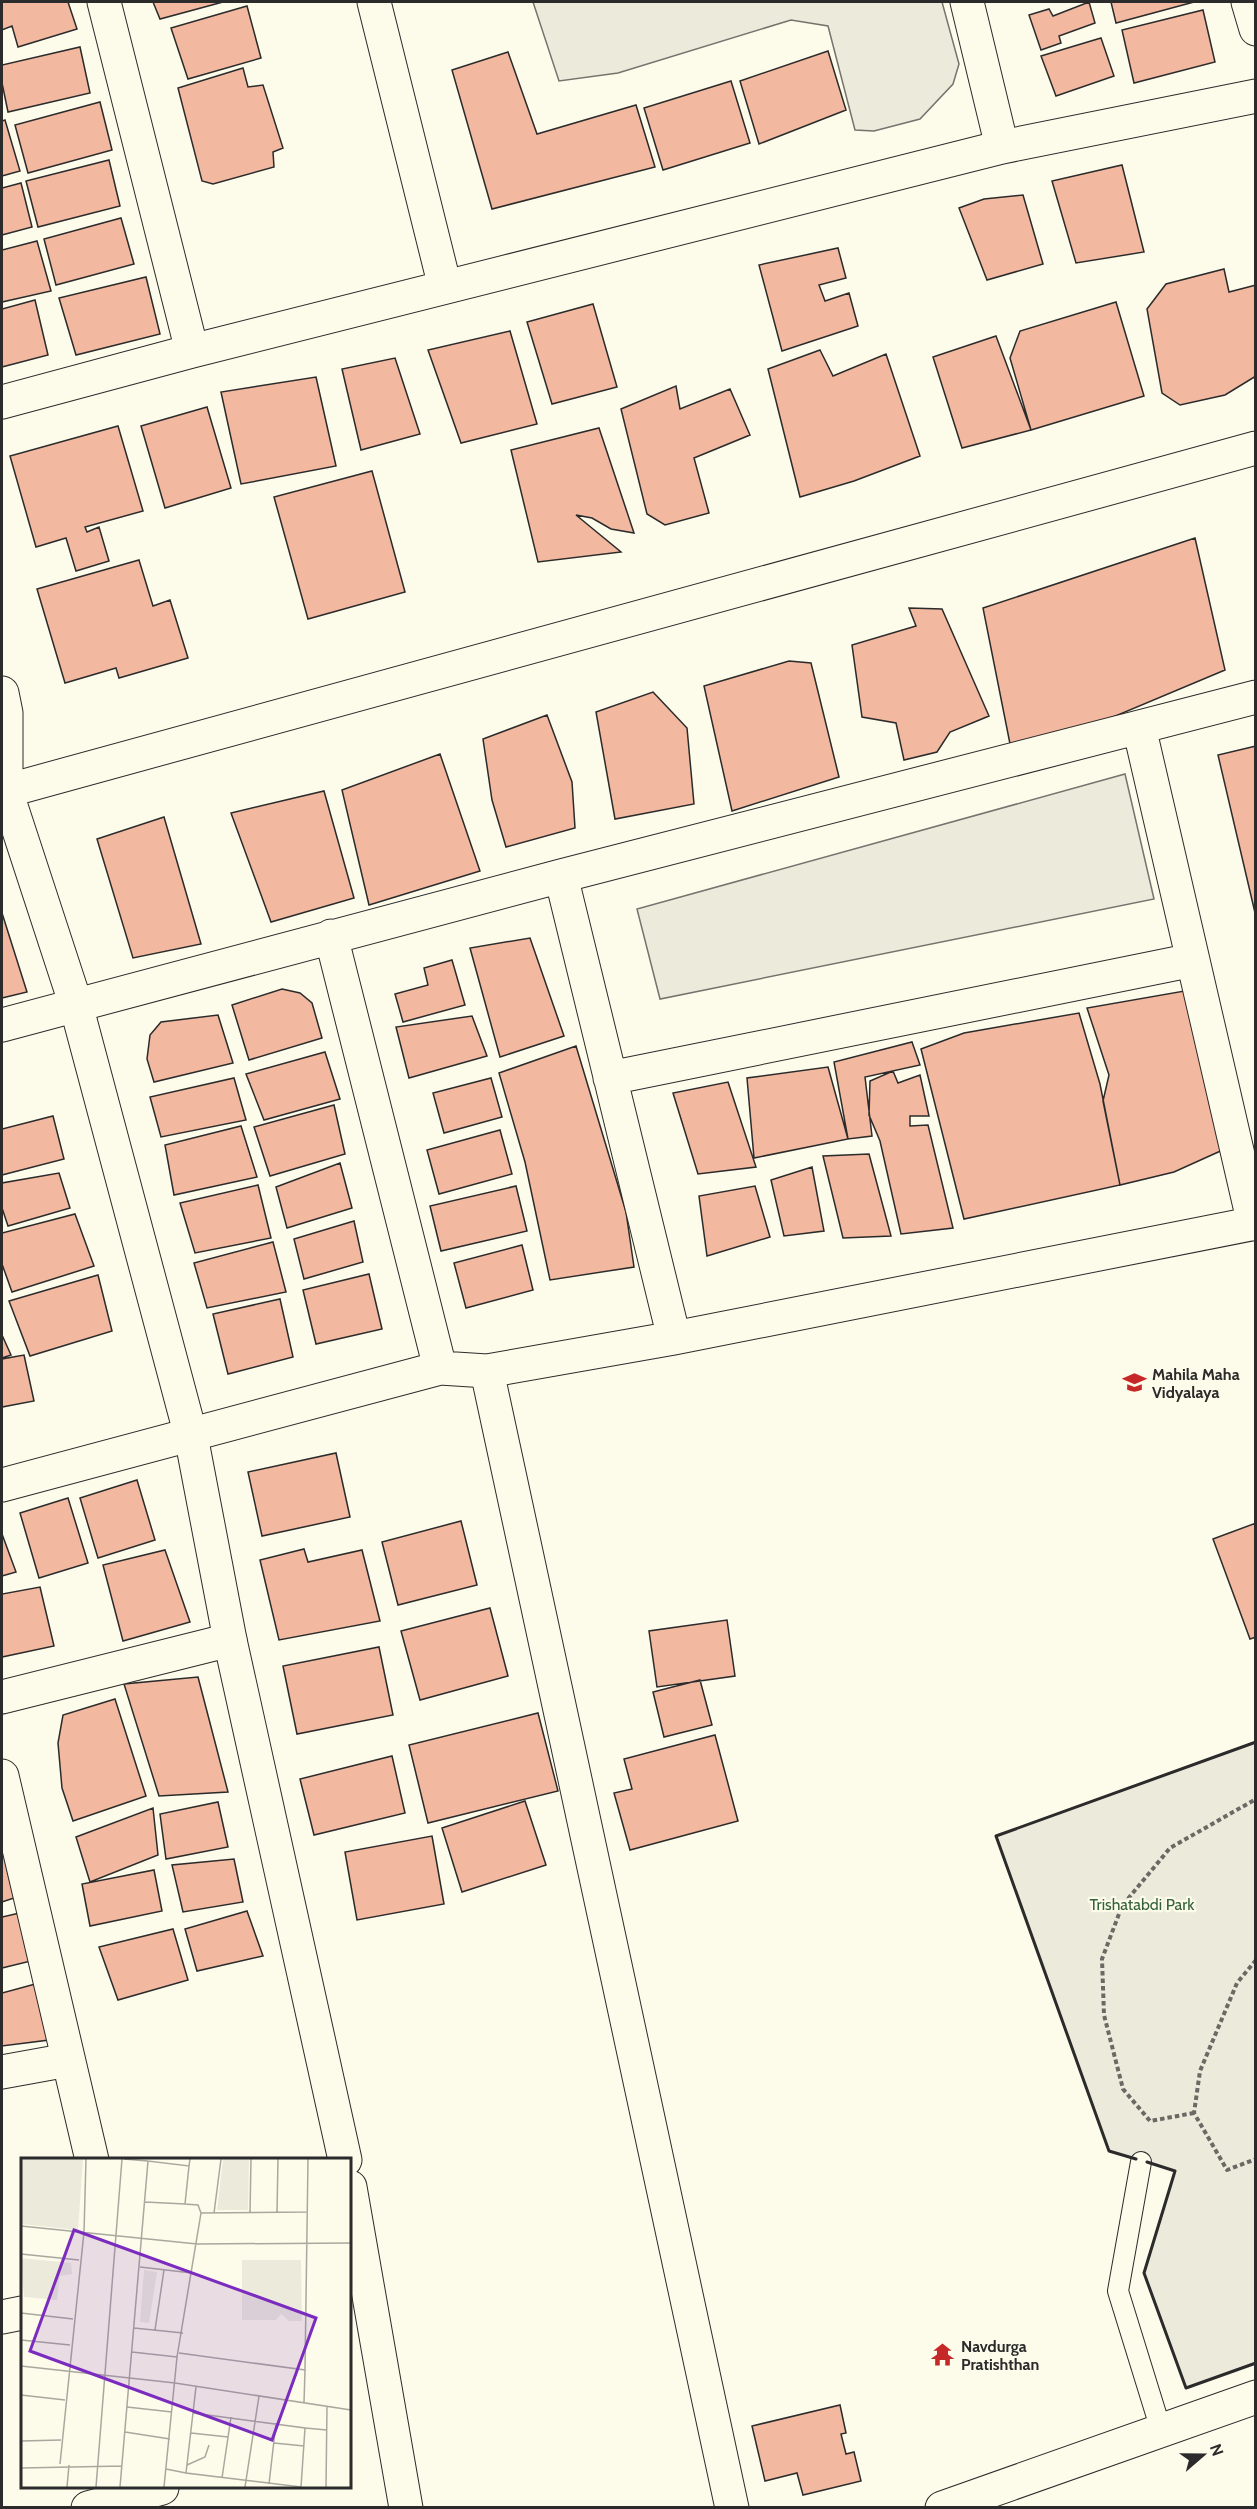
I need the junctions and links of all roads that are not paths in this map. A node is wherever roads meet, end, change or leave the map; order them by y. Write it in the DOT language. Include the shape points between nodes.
graph roads {
  1 [pos="104,2"];
  2 [pos="374,2"];
  3 [pos="967,2"];
  4 [pos="1248,2"];
  5 [pos="1256,29"];
  6 [pos="1256,96"];
  7 [pos="1002,147"];
  8 [pos="445,287"];
  9 [pos="192,351"];
  10 [pos="2,402"];
  11 [pos="1256,448"];
  12 [pos="2,693"];
  13 [pos="1256,697"];
  14 [pos="1139,727"];
  15 [pos="4,791"];
  16 [pos="561,876"];
  17 [pos="331,936"];
  18 [pos="1193,960"];
  19 [pos="76,1005"];
  20 [pos="2,1025"];
  21 [pos="610,1078"];
  22 [pos="1255,1223"];
  23 [pos="674,1338"];
  24 [pos="440,1368"];
  25 [pos="487,1371"];
  26 [pos="191,1436"];
  27 [pos="2,1485"];
  28 [pos="230,1640"];
  29 [pos="2,1697"];
  30 [pos="2,1776"];
  31 [pos="68,2060"];
  32 [pos="2,2072"];
  33 [pos="92,2158"];
  34 [pos="345,2158"];
  35 [pos="1141,2162"];
  36 [pos="351,2201"];
  37 [pos="354,2242"];
  38 [pos="21,2313"];
  39 [pos="2,2317"];
  40 [pos="1256,2397"];
  41 [pos="1161,2430"];
  42 [pos="163,2494"];
  43 [pos="88,2508"];
  44 [pos="406,2508"];
  45 [pos="732,2508"];
  46 [pos="942,2508"];
  1 -- 9 [label="street"];
  2 -- 8 [label="street"];
  3 -- 7 [label="street"];
  4 -- 5 [label="street"];
  6 -- 7 [label="street"];
  7 -- 8 [label="street"];
  8 -- 9 [label="street"];
  9 -- 10 [label="street"];
  11 -- 15 [label="street"];
  12 -- 15 [label="street" via="6,712"];
  13 -- 14 [label="street"];
  14 -- 16 [label="street"];
  14 -- 18 [label="street"];
  15 -- 19 [label="street"];
  16 -- 17 [label="street"];
  16 -- 21 [label="street"];
  17 -- 19 [label="street"];
  17 -- 24 [label="street"];
  18 -- 21 [label="street"];
  18 -- 22 [label="street"];
  19 -- 20 [label="street"];
  19 -- 26 [label="street"];
  21 -- 23 [label="street"];
  22 -- 23 [label="street"];
  23 -- 25 [label="street"];
  24 -- 25 [label="street"];
  24 -- 26 [label="street"];
  25 -- 45 [label="street"];
  26 -- 27 [label="street"];
  26 -- 28 [label="street"];
  28 -- 29 [label="street"];
  28 -- 34 [label="street"];
  30 -- 31 [label="street"];
  31 -- 32 [label="street"];
  31 -- 33 [label="street"];
  35 -- 41 [label="lane" via="1118,2291"];
  36 -- 37 [label="street"];
  37 -- 44 [label="street"];
  38 -- 39 [label="street"];
  40 -- 41 [label="street"];
  41 -- 46 [label="street"];
  42 -- 43 [label="street"];
}
